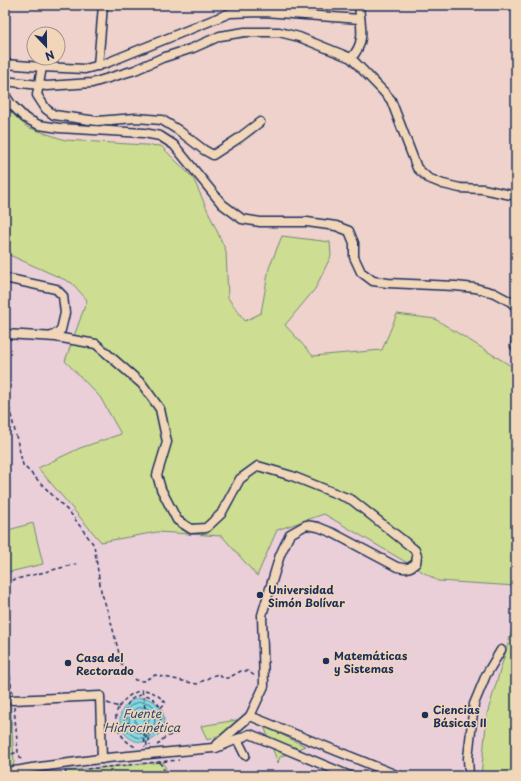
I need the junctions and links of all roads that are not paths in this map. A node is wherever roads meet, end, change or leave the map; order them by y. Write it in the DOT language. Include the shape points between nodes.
graph roads {
  1 [pos="103,5"];
  2 [pos="359,5"];
  3 [pos="360,19"];
  4 [pos="351,58"];
  5 [pos="5,64"];
  6 [pos="98,66"];
  7 [pos="42,67"];
  8 [pos="5,81"];
  9 [pos="38,85"];
  10 [pos="5,95"];
  11 [pos="260,122"];
  12 [pos="516,196"];
  13 [pos="5,278"];
  14 [pos="516,307"];
  15 [pos="5,334"];
  16 [pos="52,336"];
  17 [pos="501,650"];
  18 [pos="13,700"];
  19 [pos="250,716"];
  20 [pos="237,739"];
  21 [pos="213,748"];
  22 [pos="244,755"];
  23 [pos="102,758"];
  24 [pos="5,772"];
  25 [pos="21,773"];
  26 [pos="350,776"];
  27 [pos="399,776"];
  28 [pos="469,776"];
  1 -- 6 [label="lane"];
  2 -- 3 [label="lane"];
  3 -- 4 [label="lane" via="362,32 359,48"];
  3 -- 6 [label="lane" via="264,12 230,13"];
  4 -- 9 [label="lane" via="299,37 279,32 245,32 220,36 135,70 92,83"];
  4 -- 12 [label="lane" via="391,100 417,168 428,178 460,188 483,189"];
  5 -- 7 [label="lane"];
  6 -- 7 [label="lane" via="85,69"];
  7 -- 9 [label="lane"];
  8 -- 9 [label="lane"];
  9 -- 11 [label="lane" via="37,95 46,109 54,115 97,121 136,118 162,120 213,155"];
  10 -- 14 [label="lane" via="25,118 39,125 160,136 174,145 222,204 242,219 260,222 307,222 336,226 349,231 354,243 354,257 361,272 373,281 475,288 494,293"];
  13 -- 16 [label="lane" via="56,289 64,296 65,313 61,330"];
  15 -- 16 [label="lane"];
  16 -- 19 [label="lane" via="96,344 142,384 160,409 167,442 157,475 161,489 177,520 191,529 206,528 221,514 240,479 258,466 292,476 352,500 415,550 416,563 404,569 318,527 306,525 290,534 280,555 262,615 264,686"];
  17 -- 28 [label="lane" via="474,704 468,758"];
  18 -- 23 [label="lane" via="100,696"];
  19 -- 21 [label="lane"];
  19 -- 27 [label="lane"];
  20 -- 21 [label="lane"];
  20 -- 22 [label="lane"];
  20 -- 26 [label="lane" via="250,734"];
  21 -- 23 [label="lane"];
  23 -- 25 [label="lane" via="32,768"];
  24 -- 25 [label="lane"];
}
